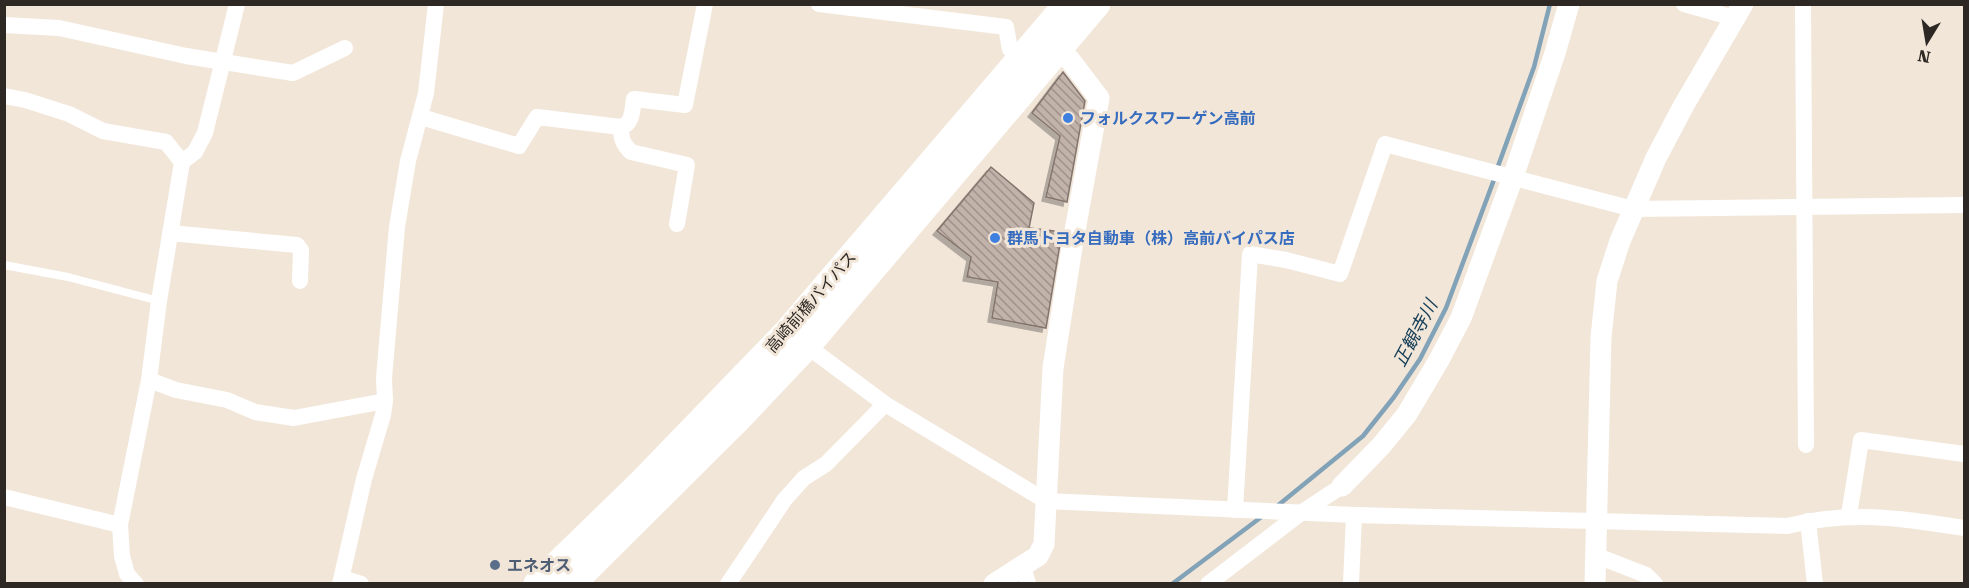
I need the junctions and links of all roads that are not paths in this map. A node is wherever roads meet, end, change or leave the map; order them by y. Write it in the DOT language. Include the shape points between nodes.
graph roads {
  1 [pos="237,4"];
  2 [pos="436,4"];
  3 [pos="705,4"];
  4 [pos="819,4"];
  5 [pos="1067,4"];
  6 [pos="1097,4"];
  7 [pos="1569,4"];
  8 [pos="1684,4"];
  9 [pos="1803,4"];
  10 [pos="1739,11"];
  11 [pos="4,25"];
  12 [pos="345,48"];
  13 [pos="1060,51"];
  14 [pos="1021,59"];
  15 [pos="222,62"];
  16 [pos="4,96"];
  17 [pos="421,117"];
  18 [pos="621,127"];
  19 [pos="182,162"];
  20 [pos="1513,177"];
  21 [pos="1965,205"];
  22 [pos="1805,207"];
  23 [pos="1633,209"];
  24 [pos="677,224"];
  25 [pos="170,233"];
  26 [pos="4,265"];
  27 [pos="300,281"];
  28 [pos="159,302"];
  29 [pos="807,346"];
  30 [pos="149,380"];
  31 [pos="385,401"];
  32 [pos="885,404"];
  33 [pos="1806,445"];
  34 [pos="1965,454"];
  35 [pos="1342,486"];
  36 [pos="4,497"];
  37 [pos="1046,501"];
  38 [pos="1235,510"];
  39 [pos="1301,513"];
  40 [pos="1333,514"];
  41 [pos="1354,515"];
  42 [pos="1849,515"];
  43 [pos="1808,520"];
  44 [pos="1596,522"];
  45 [pos="120,525"];
  46 [pos="1965,528"];
  47 [pos="1595,555"];
  48 [pos="1026,575"];
  49 [pos="341,581"];
  50 [pos="136,584"];
  51 [pos="362,584"];
  52 [pos="537,584"];
  53 [pos="572,584"];
  54 [pos="728,584"];
  55 [pos="994,584"];
  56 [pos="1208,584"];
  57 [pos="1351,584"];
  58 [pos="1594,584"];
  59 [pos="1655,584"];
  60 [pos="1815,584"];
  1 -- 15 [label="street"];
  2 -- 17 [label="street"];
  3 -- 18 [label="street" via="685,105 634,99 630,121"];
  4 -- 14 [label="street" via="1006,27 1010,49"];
  5 -- 14 [label="highway, 高崎前橋バイパス"];
  6 -- 13 [label="highway, 高崎前橋バイパス"];
  7 -- 20 [label="street"];
  8 -- 10 [label="street"];
  9 -- 22 [label="street"];
  10 -- 23 [label="street" via="1684,105"];
  11 -- 15 [label="street" via="59,28"];
  12 -- 15 [label="street" via="293,73"];
  13 -- 29 [label="highway, 高崎前橋バイパス"];
  13 -- 37 [label="street" via="1099,98 1053,368"];
  14 -- 52 [label="highway, 高崎前橋バイパス" via="786,333 643,482"];
  15 -- 19 [label="street" via="205,133 195,152"];
  16 -- 19 [label="street" via="69,114 103,131 166,142"];
  17 -- 18 [label="street" via="519,146 537,117"];
  17 -- 31 [label="street" via="408,161 397,227"];
  18 -- 24 [label="street" via="621,137 631,152 687,165"];
  19 -- 25 [label="street"];
  20 -- 23 [label="street"];
  20 -- 35 [label="street" via="1461,318 1439,360 1407,414"];
  20 -- 38 [label="street" via="1385,144 1340,274 1250,254"];
  21 -- 22 [label="street"];
  22 -- 23 [label="street"];
  22 -- 33 [label="street"];
  23 -- 44 [label="street" via="1613,262 1603,309"];
  25 -- 27 [label="street" via="297,245 301,250"];
  25 -- 28 [label="street"];
  26 -- 28 [label="lane" via="68,277"];
  28 -- 30 [label="street"];
  29 -- 32 [label="street"];
  29 -- 53 [label="highway, 高崎前橋バイパス"];
  30 -- 31 [label="street" via="227,400 255,412 294,418"];
  30 -- 45 [label="street"];
  31 -- 49 [label="street"];
  32 -- 37 [label="street"];
  32 -- 54 [label="street" via="826,464 791,492"];
  34 -- 42 [label="street" via="1861,440"];
  35 -- 39 [label="street"];
  35 -- 40 [label="street" via="1334,501"];
  36 -- 45 [label="street"];
  37 -- 38 [label="street"];
  37 -- 48 [label="street" via="1044,544"];
  38 -- 39 [label="street"];
  39 -- 40 [label="street"];
  39 -- 56 [label="street"];
  40 -- 41 [label="street"];
  41 -- 44 [label="street"];
  41 -- 57 [label="street"];
  42 -- 43 [label="street"];
  42 -- 46 [label="street"];
  43 -- 44 [label="street" via="1787,526"];
  43 -- 60 [label="street"];
  44 -- 47 [label="street"];
  45 -- 50 [label="street" via="122,556 127,574"];
  47 -- 58 [label="street"];
  47 -- 59 [label="street" via="1647,575"];
  48 -- 55 [label="street"];
  49 -- 51 [label="street"];
}
